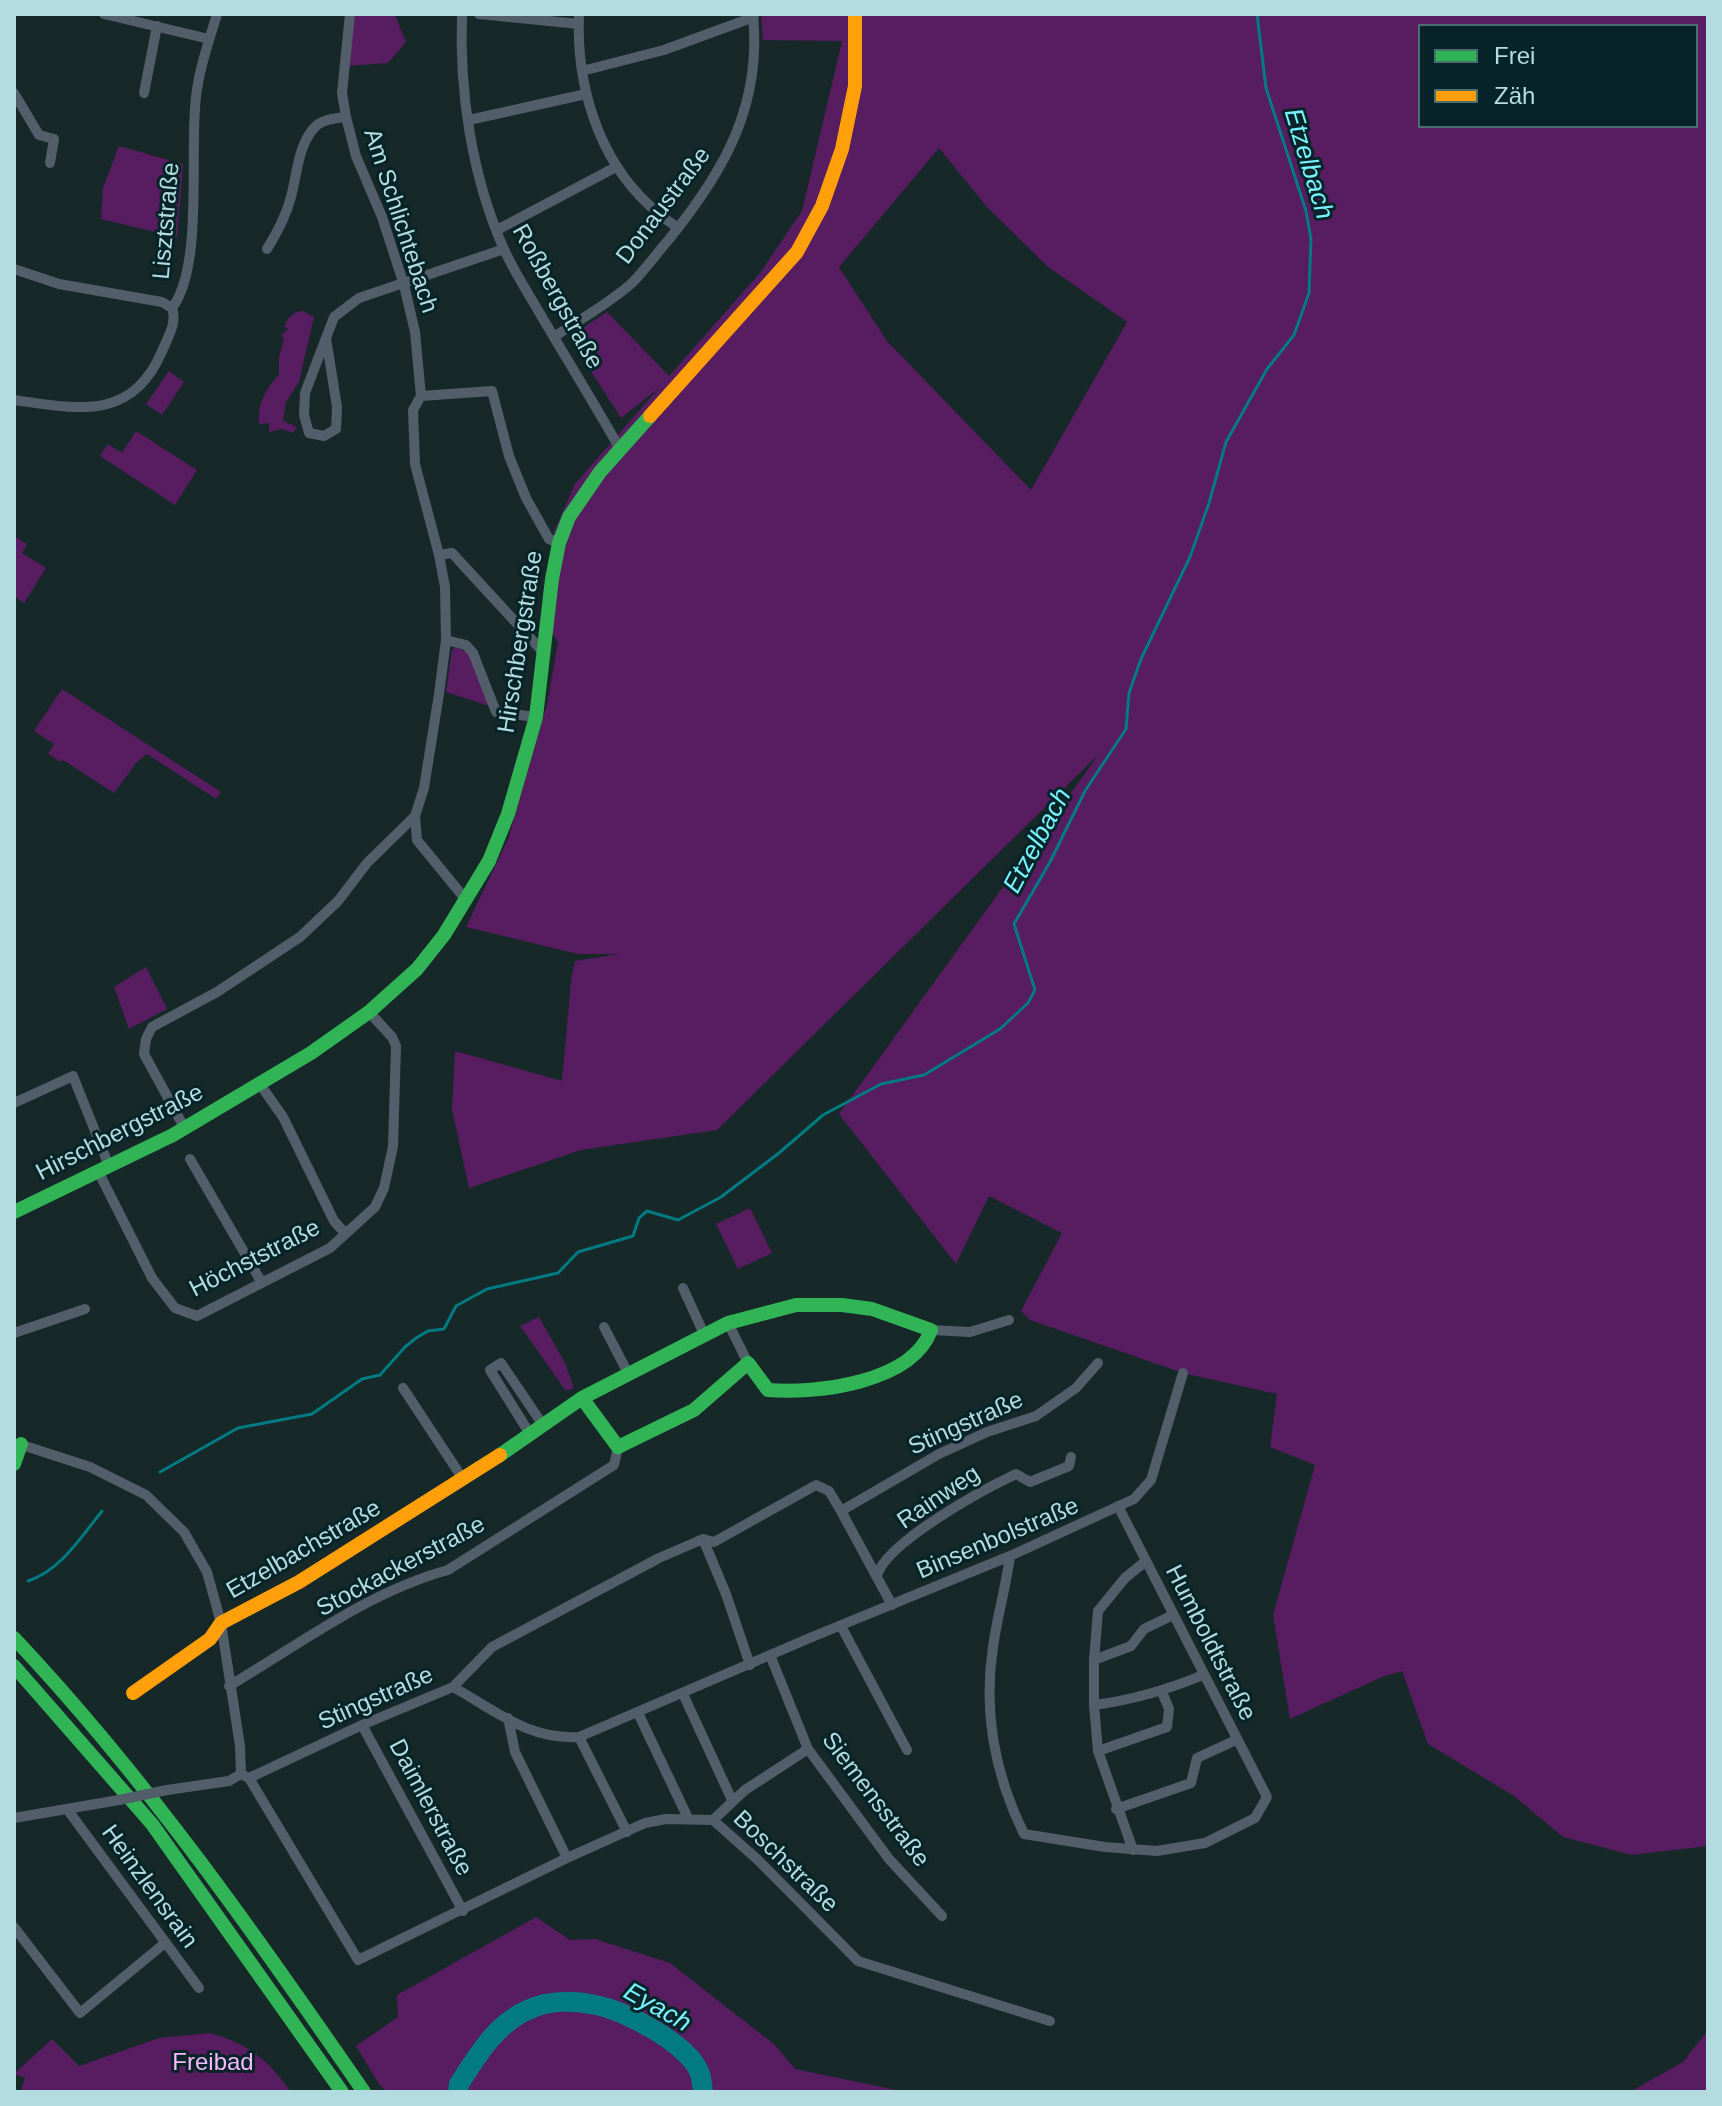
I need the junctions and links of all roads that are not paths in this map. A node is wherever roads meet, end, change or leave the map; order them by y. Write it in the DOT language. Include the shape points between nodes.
graph roads {
  1 [pos="104,14"];
  2 [pos="217,14"];
  3 [pos="350,14"];
  4 [pos="462,14"];
  5 [pos="479,14"];
  6 [pos="855,14"];
  7 [pos="754,16"];
  8 [pos="579,19"];
  9 [pos="157,26"];
  10 [pos="209,39"];
  11 [pos="582,71"];
  12 [pos="14,93"];
  13 [pos="144,93"];
  14 [pos="586,94"];
  15 [pos="346,117"];
  16 [pos="469,120"];
  17 [pos="50,163"];
  18 [pos="616,167"];
  19 [pos="678,227"];
  20 [pos="497,230"];
  21 [pos="267,249"];
  22 [pos="504,249"];
  23 [pos="14,269"];
  24 [pos="404,285"];
  25 [pos="172,308"];
  26 [pos="554,337"];
  27 [pos="326,338"];
  28 [pos="421,396"];
  29 [pos="14,400"];
  30 [pos="620,449"];
  31 [pos="559,543"];
  32 [pos="439,555"];
  33 [pos="446,640"];
  34 [pos="545,654"];
  35 [pos="536,717"];
  36 [pos="415,816"];
  37 [pos="466,900"];
  38 [pos="369,1012"];
  39 [pos="259,1083"];
  40 [pos="14,1103"];
  41 [pos="184,1127"];
  42 [pos="190,1159"];
  43 [pos="103,1169"];
  44 [pos="14,1212"];
  45 [pos="345,1233"];
  46 [pos="262,1283"];
  47 [pos="683,1288"];
  48 [pos="85,1309"];
  49 [pos="1009,1320"];
  50 [pos="728,1323"];
  51 [pos="604,1327"];
  52 [pos="931,1330"];
  53 [pos="14,1333"];
  54 [pos="704,1334"];
  55 [pos="748,1363"];
  56 [pos="1098,1363"];
  57 [pos="1183,1373"];
  58 [pos="629,1375"];
  59 [pos="403,1388"];
  60 [pos="582,1398"];
  61 [pos="536,1429"];
  62 [pos="17,1443"];
  63 [pos="618,1447"];
  64 [pos="1071,1457"];
  65 [pos="14,1464"];
  66 [pos="463,1479"];
  67 [pos="1118,1506"];
  68 [pos="841,1511"];
  69 [pos="703,1539"];
  70 [pos="1010,1556"];
  71 [pos="1146,1561"];
  72 [pos="877,1576"];
  73 [pos="892,1605"];
  74 [pos="1173,1615"];
  75 [pos="221,1623"];
  76 [pos="841,1626"];
  77 [pos="14,1638"];
  78 [pos="770,1655"];
  79 [pos="1094,1660"];
  80 [pos="750,1665"];
  81 [pos="14,1666"];
  82 [pos="1203,1675"];
  83 [pos="229,1686"];
  84 [pos="453,1687"];
  85 [pos="1162,1692"];
  86 [pos="133,1693"];
  87 [pos="683,1694"];
  88 [pos="1094,1705"];
  89 [pos="638,1713"];
  90 [pos="508,1718"];
  91 [pos="362,1725"];
  92 [pos="579,1737"];
  93 [pos="1236,1740"];
  94 [pos="808,1749"];
  95 [pos="907,1750"];
  96 [pos="1098,1751"];
  97 [pos="245,1776"];
  98 [pos="732,1800"];
  99 [pos="67,1809"];
  100 [pos="1116,1809"];
  101 [pos="14,1818"];
  102 [pos="688,1818"];
  103 [pos="713,1820"];
  104 [pos="627,1832"];
  105 [pos="1133,1850"];
  106 [pos="567,1858"];
  107 [pos="463,1911"];
  108 [pos="942,1916"];
  109 [pos="14,1927"];
  110 [pos="165,1943"];
  111 [pos="199,1988"];
  112 [pos="1050,2021"];
  113 [pos="342,2092"];
  114 [pos="364,2092"];
  1 -- 9 [label="street"];
  2 -- 10 [label="street, Lisztstraße"];
  3 -- 15 [label="street, Am Schlichtebach" via="342,93"];
  4 -- 16 [label="street, Roßbergstraße" via="462,77"];
  5 -- 8 [label="street"];
  6 -- 30 [label="main road, Hirschbergstraße" via="852,98 842,149 816,218 797,252"];
  7 -- 11 [label="street" via="664,50"];
  7 -- 19 [label="street, Donaustraße" via="753,77 745,112 710,185"];
  8 -- 11 [label="street"];
  9 -- 10 [label="street"];
  9 -- 13 [label="street"];
  10 -- 25 [label="street, Lisztstraße" via="196,96 191,244 182,291"];
  11 -- 14 [label="street"];
  12 -- 17 [label="street" via="39,135 54,139"];
  14 -- 16 [label="street"];
  14 -- 18 [label="street"];
  15 -- 21 [label="street" via="316,126 302,150 290,201"];
  15 -- 24 [label="street, Am Schlichtebach"];
  16 -- 20 [label="street, Roßbergstraße"];
  18 -- 19 [label="street" via="639,195"];
  18 -- 20 [label="street"];
  19 -- 26 [label="street, Donaustraße" via="633,283"];
  20 -- 22 [label="street, Roßbergstraße"];
  22 -- 24 [label="street"];
  22 -- 26 [label="street, Roßbergstraße"];
  23 -- 25 [label="street"];
  24 -- 27 [label="street" via="359,298 334,317"];
  24 -- 28 [label="street, Am Schlichtebach"];
  25 -- 29 [label="street, Lisztstraße" via="175,318 158,360 125,397 76,409"];
  26 -- 30 [label="street, Roßbergstraße"];
  27 -- 27 [label="street" via="305,393 304,415 309,433 324,436 336,429 337,407"];
  28 -- 31 [label="street" via="492,391 526,498 549,539"];
  28 -- 32 [label="street, Am Schlichtebach" via="413,410 415,464"];
  30 -- 31 [label="main road, Hirschbergstraße" via="585,490"];
  31 -- 34 [label="main road, Hirschbergstraße"];
  32 -- 33 [label="street, Am Schlichtebach"];
  32 -- 34 [label="street" via="452,553"];
  33 -- 35 [label="street" via="466,645 473,653 496,712"];
  33 -- 36 [label="street, Am Schlichtebach" via="424,788"];
  34 -- 35 [label="main road, Hirschbergstraße"];
  35 -- 37 [label="main road, Hirschbergstraße" via="508,814"];
  36 -- 37 [label="street" via="417,840"];
  36 -- 41 [label="street" via="300,937 152,1027 144,1054"];
  37 -- 38 [label="main road, Hirschbergstraße" via="417,969"];
  38 -- 39 [label="main road, Hirschbergstraße"];
  38 -- 45 [label="street, Höchststraße" via="396,1046 393,1146 375,1207"];
  39 -- 41 [label="main road, Hirschbergstraße"];
  39 -- 45 [label="street"];
  40 -- 43 [label="street" via="73,1076"];
  41 -- 43 [label="main road, Hirschbergstraße"];
  42 -- 46 [label="street"];
  43 -- 44 [label="main road, Hirschbergstraße"];
  43 -- 46 [label="street, Höchststraße" via="152,1278 175,1308 197,1316"];
  45 -- 46 [label="street, Höchststraße" via="330,1248"];
  47 -- 54 [label="street"];
  48 -- 53 [label="street"];
  49 -- 52 [label="street, Etzelbachstraße" via="970,1332"];
  50 -- 52 [label="main road, Etzelbachstraße" via="796,1305 842,1305 872,1309"];
  50 -- 54 [label="main road, Etzelbachstraße"];
  50 -- 55 [label="street"];
  51 -- 58 [label="street"];
  52 -- 55 [label="main road" via="919,1351 878,1378 844,1387 768,1390"];
  54 -- 58 [label="main road, Etzelbachstraße"];
  55 -- 63 [label="main road" via="694,1410"];
  56 -- 68 [label="street, Stingstraße" via="1076,1388 1036,1416 939,1454"];
  57 -- 67 [label="street, Binsenbolstraße" via="1151,1480 1134,1499"];
  58 -- 60 [label="main road, Etzelbachstraße"];
  59 -- 66 [label="street"];
  60 -- 61 [label="main road, Etzelbachstraße"];
  60 -- 63 [label="main road"];
  61 -- 61 [label="street" via="501,1363 490,1370"];
  61 -- 66 [label="main road, Etzelbachstraße"];
  62 -- 65 [label="main road"];
  62 -- 75 [label="street" via="90,1467 146,1495 184,1532 207,1572"];
  63 -- 83 [label="street, Stockackerstraße" via="614,1465 448,1570 369,1600"];
  64 -- 72 [label="street, Rainweg" via="1069,1466 1030,1482 1016,1474 978,1493 892,1554"];
  66 -- 75 [label="main road, Etzelbachstraße" via="299,1582"];
  67 -- 70 [label="street, Binsenbolstraße"];
  67 -- 71 [label="street, Humboldtstraße"];
  68 -- 69 [label="street, Stingstraße" via="829,1491 816,1485 714,1542"];
  68 -- 72 [label="street, Stingstraße"];
  69 -- 80 [label="street"];
  69 -- 84 [label="street, Stingstraße" via="492,1647"];
  70 -- 73 [label="street, Binsenbolstraße"];
  70 -- 105 [label="street" via="990,1692 993,1746 1013,1811 1024,1834"];
  71 -- 74 [label="street, Humboldtstraße"];
  71 -- 79 [label="street" via="1098,1611"];
  72 -- 73 [label="street, Stingstraße"];
  73 -- 76 [label="street, Binsenbolstraße"];
  74 -- 79 [label="street" via="1144,1629 1131,1646"];
  74 -- 82 [label="street, Humboldtstraße"];
  75 -- 83 [label="street"];
  75 -- 86 [label="main road, Etzelbachstraße" via="210,1639"];
  76 -- 78 [label="street, Binsenbolstraße"];
  76 -- 95 [label="street"];
  77 -- 114 [label="main road" via="68,1692 187,1839"];
  78 -- 80 [label="street, Binsenbolstraße"];
  78 -- 94 [label="street, Siemensstraße"];
  79 -- 88 [label="street"];
  80 -- 87 [label="street, Binsenbolstraße"];
  81 -- 113 [label="main road" via="152,1824"];
  82 -- 85 [label="street"];
  82 -- 93 [label="street, Humboldtstraße"];
  83 -- 97 [label="street"];
  84 -- 90 [label="street, Binsenbolstraße"];
  84 -- 91 [label="street, Stingstraße"];
  85 -- 88 [label="street"];
  85 -- 96 [label="street" via="1169,1709 1167,1727"];
  87 -- 89 [label="street, Binsenbolstraße"];
  87 -- 98 [label="street"];
  88 -- 96 [label="street"];
  89 -- 92 [label="street, Binsenbolstraße"];
  89 -- 102 [label="street"];
  90 -- 92 [label="street, Binsenbolstraße" via="556,1739"];
  90 -- 106 [label="street" via="515,1752"];
  91 -- 97 [label="street, Stingstraße"];
  91 -- 107 [label="street, Daimlerstraße"];
  92 -- 104 [label="street"];
  93 -- 100 [label="street" via="1197,1758 1191,1783"];
  93 -- 105 [label="street, Humboldtstraße" via="1267,1797 1255,1818 1205,1843"];
  94 -- 98 [label="street"];
  94 -- 108 [label="street, Siemensstraße" via="889,1859"];
  96 -- 100 [label="street"];
  97 -- 99 [label="street, Stingstraße, bridge"];
  97 -- 107 [label="street, Boschstraße" via="358,1960"];
  98 -- 103 [label="street"];
  99 -- 101 [label="street, Stingstraße"];
  99 -- 110 [label="street, Heinzlensrain"];
  100 -- 105 [label="street"];
  102 -- 103 [label="street, Boschstraße"];
  102 -- 104 [label="street, Boschstraße" via="656,1821"];
  103 -- 112 [label="street, Boschstraße" via="858,1961"];
  104 -- 106 [label="street, Boschstraße"];
  106 -- 107 [label="street, Boschstraße"];
  109 -- 110 [label="street" via="80,2013"];
  110 -- 111 [label="street, Heinzlensrain"];
}
